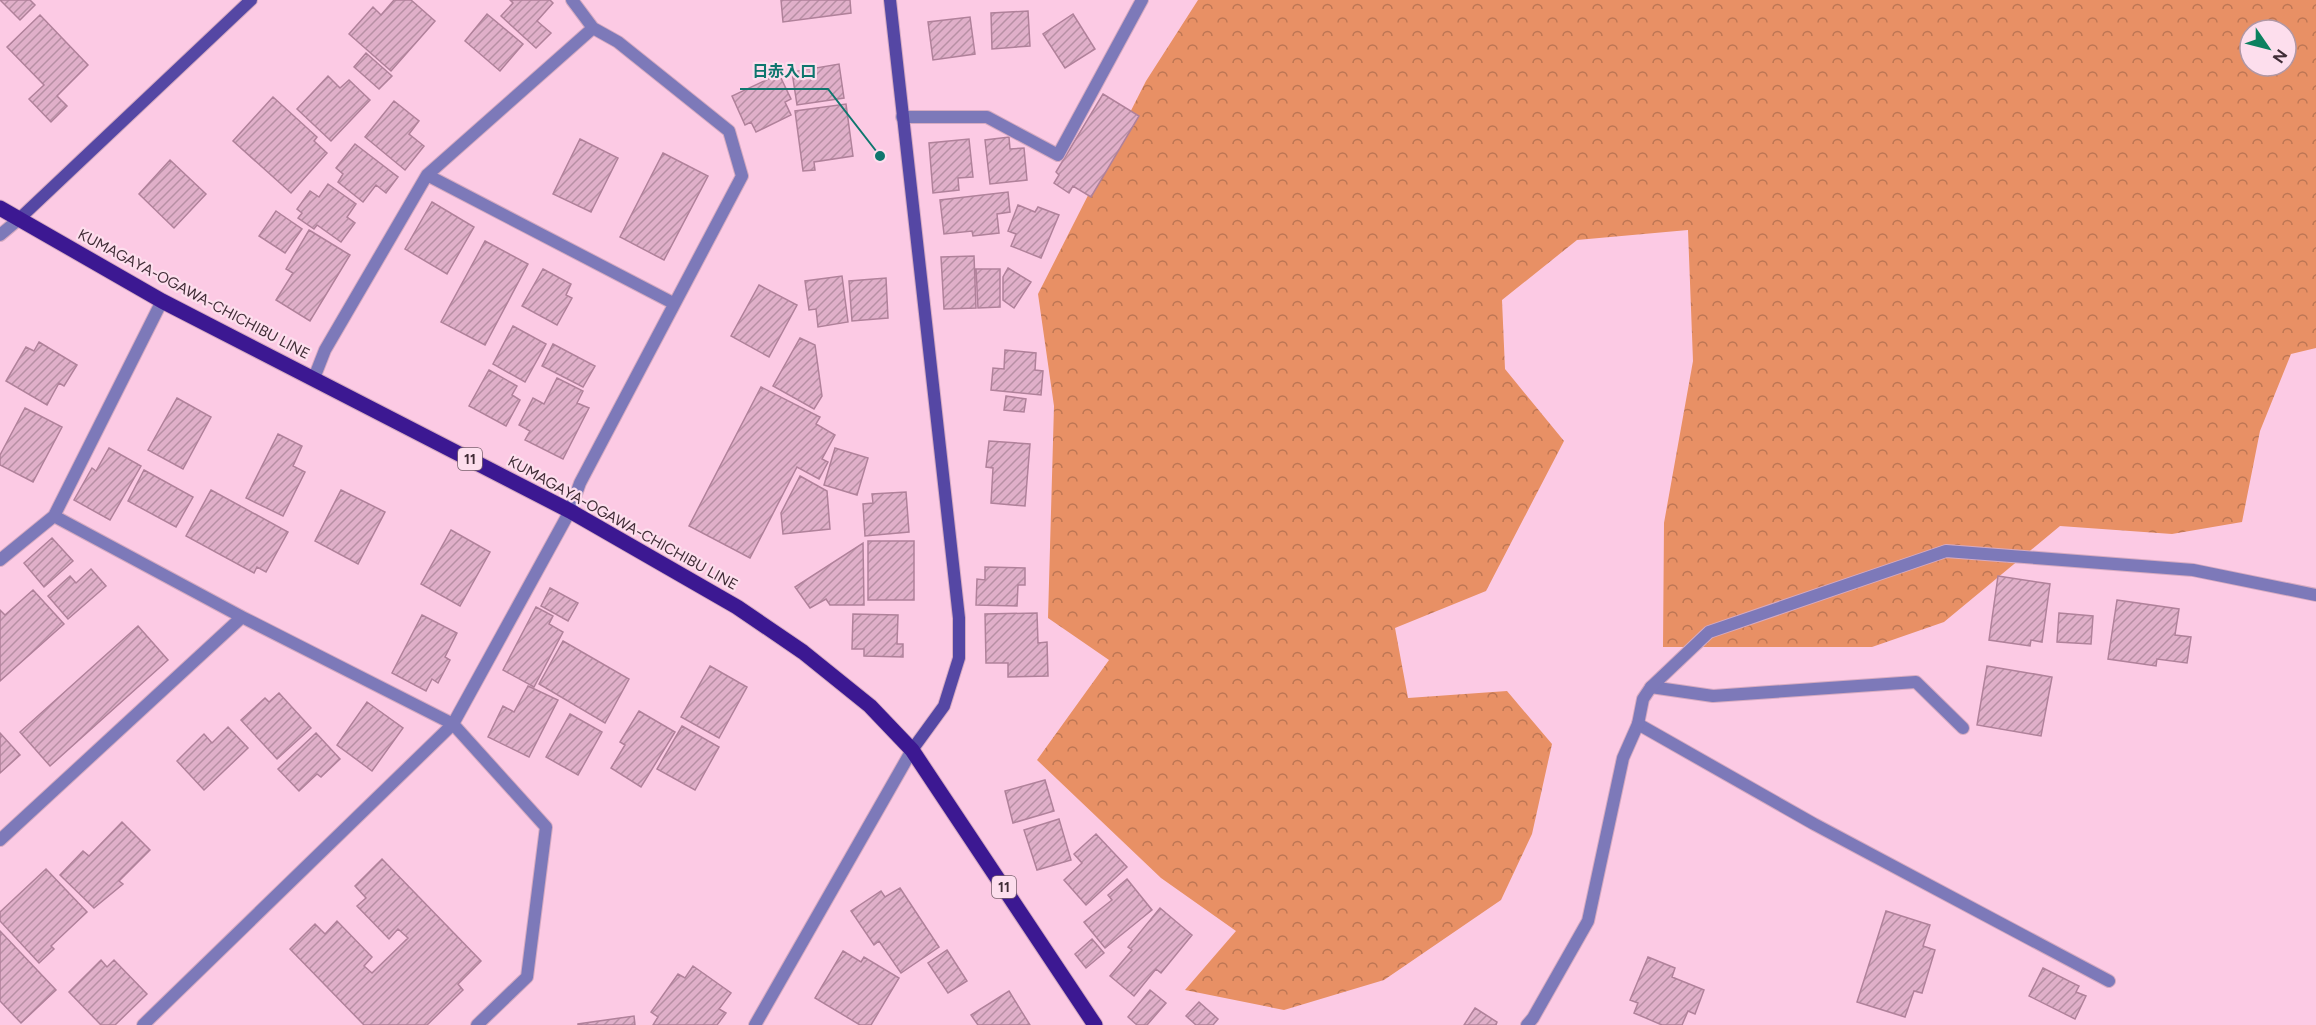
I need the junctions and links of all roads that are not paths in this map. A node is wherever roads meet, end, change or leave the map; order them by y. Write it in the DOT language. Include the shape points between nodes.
graph roads {
  1 [pos="251,0"];
  2 [pos="572,0"];
  3 [pos="890,0"];
  4 [pos="1142,0"];
  5 [pos="592,28"];
  6 [pos="902,117"];
  7 [pos="427,175"];
  8 [pos="0,208"];
  9 [pos="18,220"];
  10 [pos="0,235"];
  11 [pos="162,301"];
  12 [pos="673,303"];
  13 [pos="314,378"];
  14 [pos="570,511"];
  15 [pos="54,516"];
  16 [pos="0,560"];
  17 [pos="2316,595"];
  18 [pos="243,617"];
  19 [pos="1651,687"];
  20 [pos="453,724"];
  21 [pos="1638,724"];
  22 [pos="1963,728"];
  23 [pos="912,750"];
  24 [pos="0,840"];
  25 [pos="2109,981"];
  26 [pos="142,1025"];
  27 [pos="477,1025"];
  28 [pos="755,1025"];
  29 [pos="1095,1025"];
  30 [pos="1527,1025"];
  1 -- 9 [label="street"];
  2 -- 5 [label="street"];
  3 -- 6 [label="street"];
  4 -- 6 [label="street" via="1058,154 987,117"];
  5 -- 7 [label="street"];
  5 -- 12 [label="street" via="618,42 729,131 742,176"];
  6 -- 23 [label="street" via="959,618 959,658 944,706"];
  7 -- 12 [label="street"];
  7 -- 13 [label="street" via="325,350"];
  8 -- 9 [label="main road, KUMAGAYA-OGAWA-CHICHIBU LINE / 11"];
  9 -- 10 [label="street"];
  9 -- 11 [label="main road, KUMAGAYA-OGAWA-CHICHIBU LINE / 11"];
  11 -- 13 [label="main road, KUMAGAYA-OGAWA-CHICHIBU LINE / 11"];
  11 -- 15 [label="street"];
  12 -- 14 [label="street" via="580,483"];
  13 -- 14 [label="main road, KUMAGAYA-OGAWA-CHICHIBU LINE / 11"];
  14 -- 20 [label="street"];
  14 -- 23 [label="main road, KUMAGAYA-OGAWA-CHICHIBU LINE / 11" via="737,607 803,652 870,706"];
  15 -- 16 [label="street"];
  15 -- 18 [label="street"];
  17 -- 19 [label="street" via="2193,570 1946,551 1709,632"];
  18 -- 20 [label="street"];
  18 -- 24 [label="street"];
  19 -- 21 [label="street" via="1643,699"];
  19 -- 22 [label="street" via="1713,696 1916,682"];
  20 -- 26 [label="street"];
  20 -- 27 [label="street" via="546,827 527,977"];
  21 -- 25 [label="street" via="1814,824"];
  21 -- 30 [label="street" via="1623,758 1588,921"];
  23 -- 28 [label="street"];
  23 -- 29 [label="main road, KUMAGAYA-OGAWA-CHICHIBU LINE / 11"];
}
